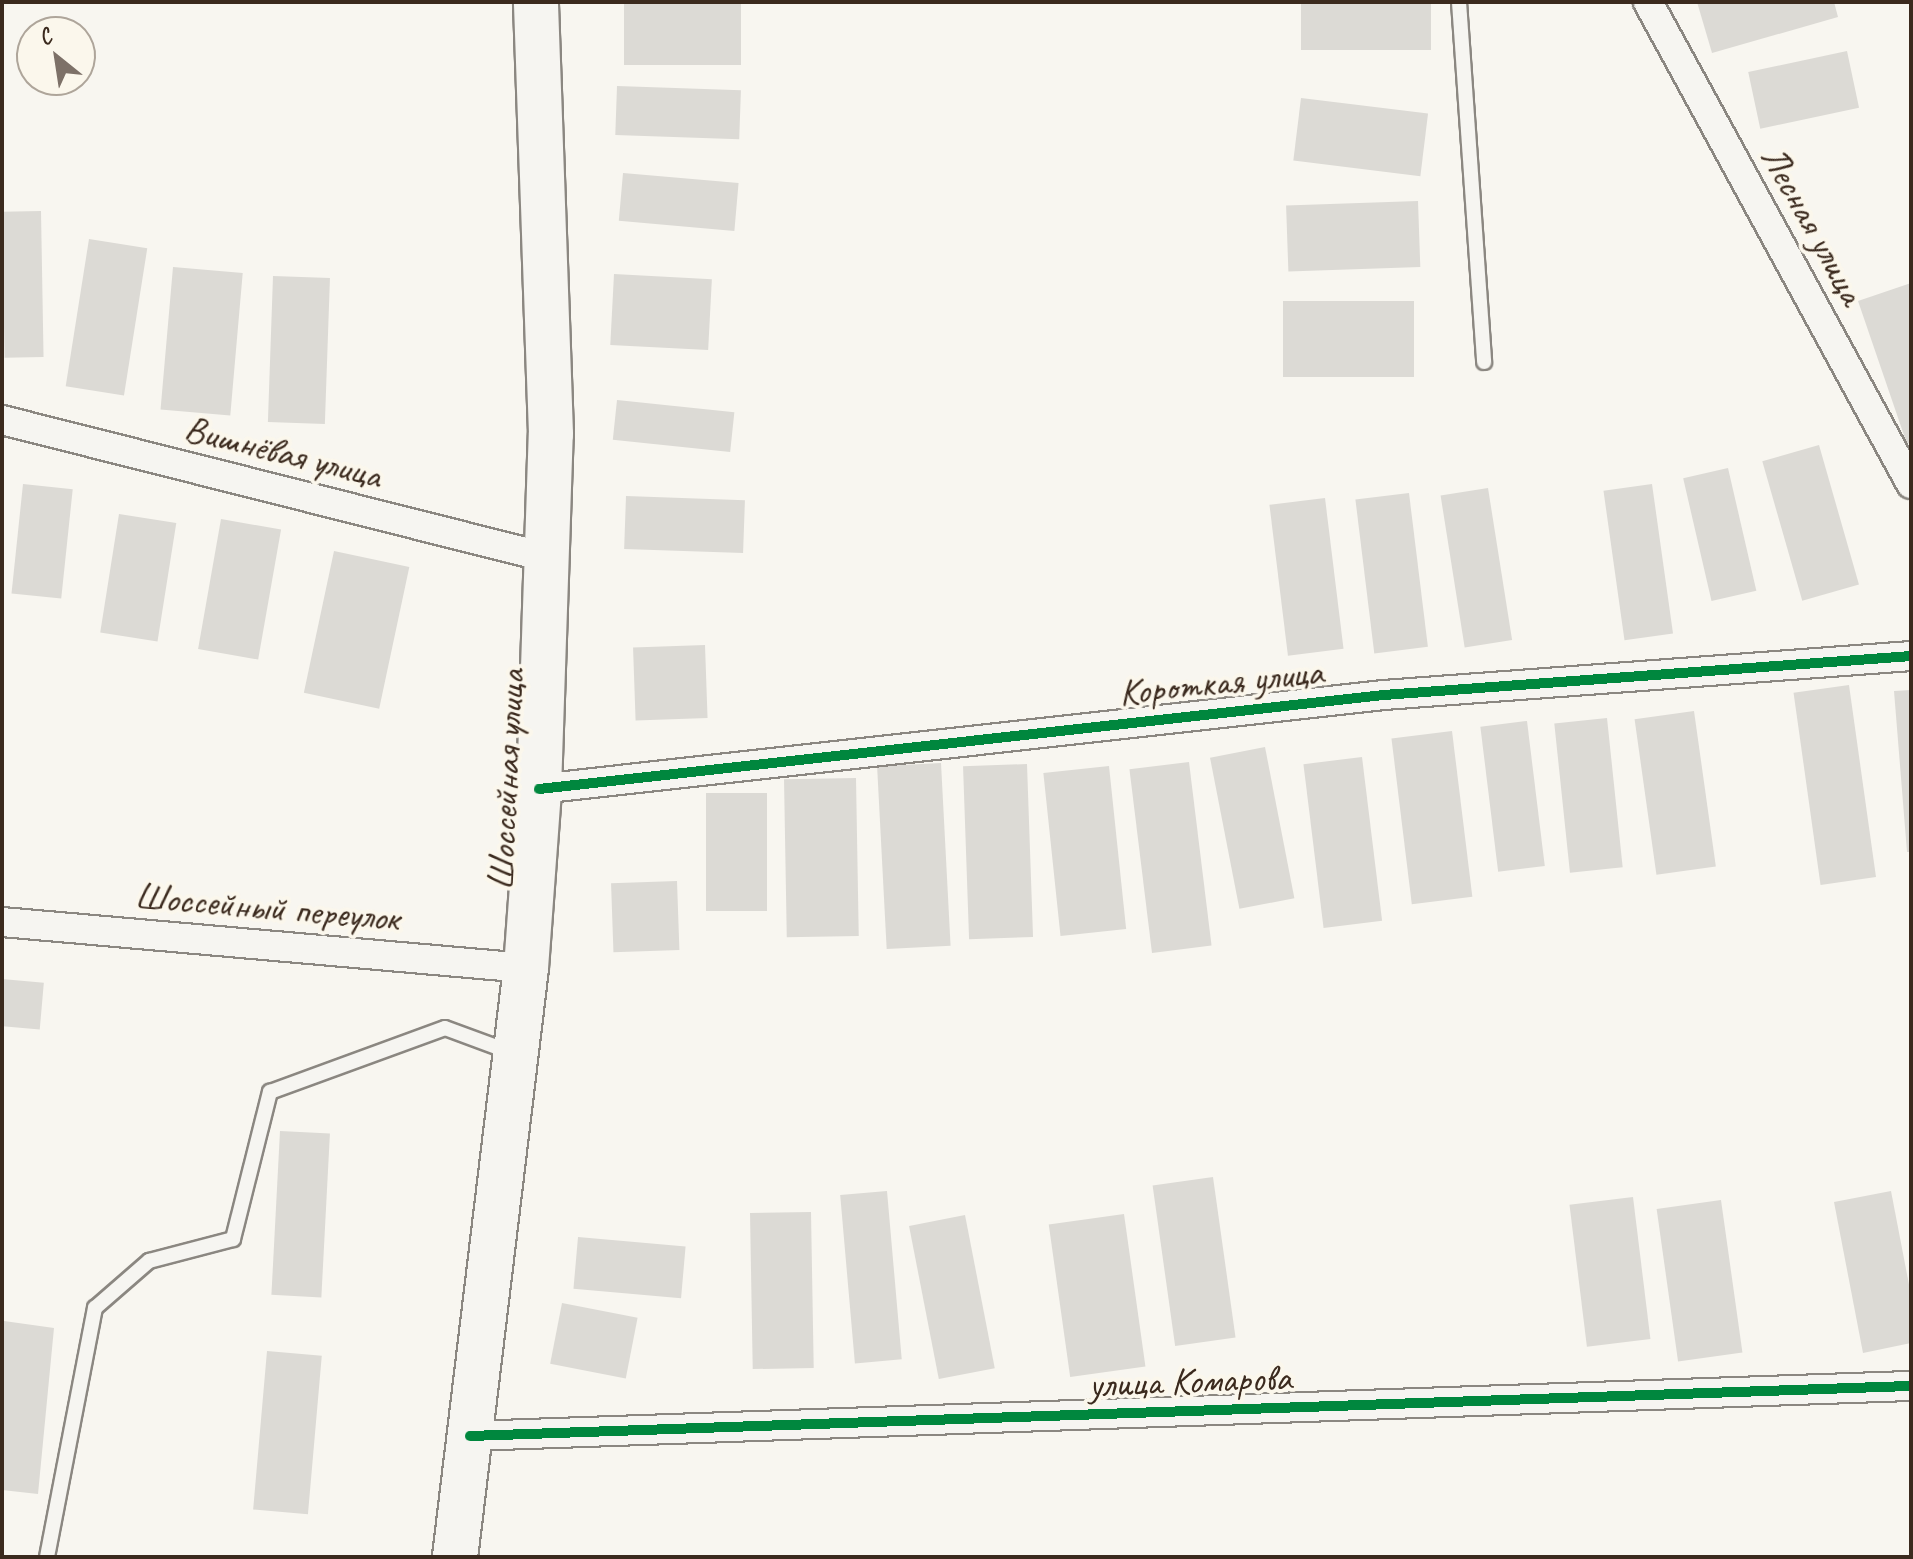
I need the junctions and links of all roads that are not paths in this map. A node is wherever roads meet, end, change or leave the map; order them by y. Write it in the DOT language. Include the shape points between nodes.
graph roads {
  1 [pos="536,2"];
  2 [pos="1459,2"];
  3 [pos="1648,2"];
  4 [pos="1484,362"];
  5 [pos="2,420"];
  6 [pos="1910,481"];
  7 [pos="545,557"];
  8 [pos="1911,656"];
  9 [pos="539,789"];
  10 [pos="2,922"];
  11 [pos="526,968"];
  12 [pos="514,1054"];
  13 [pos="1911,1386"];
  14 [pos="470,1436"];
  15 [pos="47,1557"];
  16 [pos="455,1557"];
  1 -- 7 [label="main road, Шоссейная улица" via="551,434"];
  2 -- 4 [label="lane"];
  3 -- 6 [label="street, Лесная улица"];
  5 -- 7 [label="street, Вишнёвая улица"];
  7 -- 9 [label="main road, Шоссейная улица"];
  8 -- 9 [label="street, Короткая улица" via="1384,695"];
  9 -- 11 [label="main road, Шоссейная улица"];
  10 -- 11 [label="street, Шоссейный переулок"];
  11 -- 12 [label="main road, Шоссейная улица"];
  12 -- 14 [label="main road, Шоссейная улица"];
  12 -- 15 [label="lane" via="445,1028 270,1092 233,1239 149,1261 95,1308"];
  13 -- 14 [label="street, улица Комарова"];
  14 -- 16 [label="main road, Шоссейная улица"];
}
